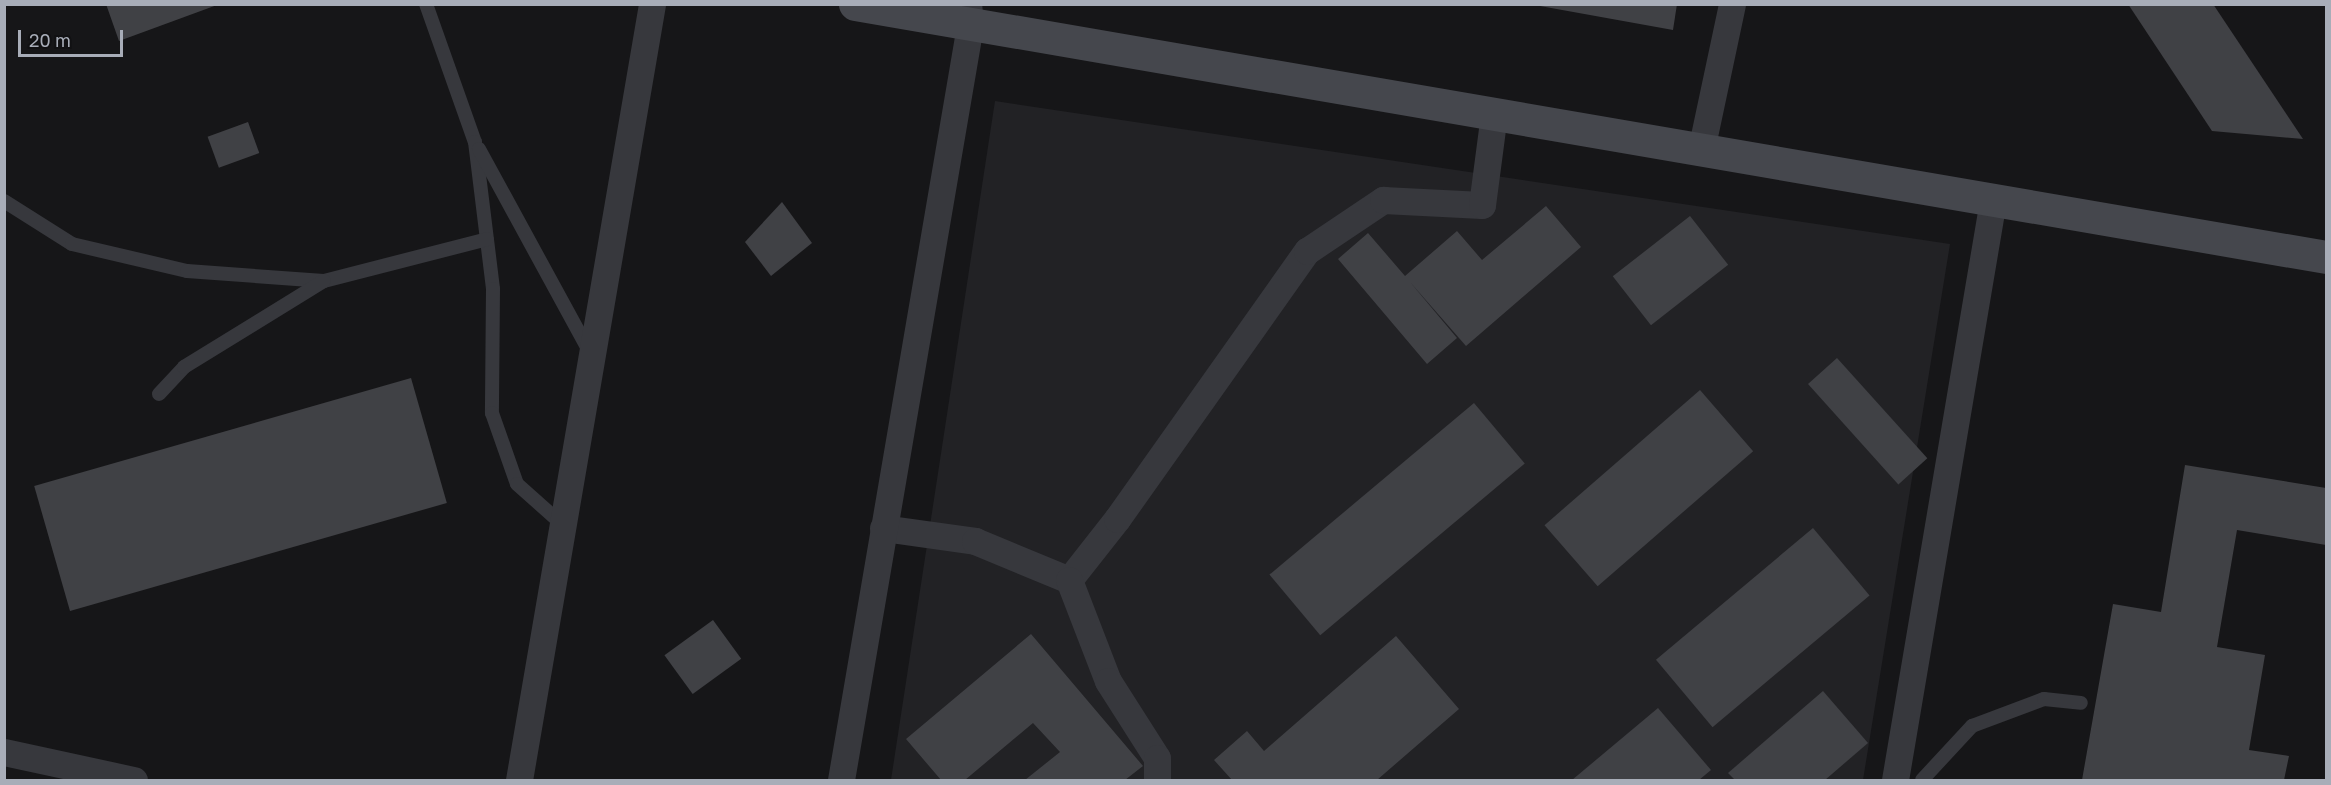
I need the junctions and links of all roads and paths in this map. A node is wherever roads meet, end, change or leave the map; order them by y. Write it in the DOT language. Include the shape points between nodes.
graph roads {
  1 [pos="426,4"];
  2 [pos="652,4"];
  3 [pos="855,4"];
  4 [pos="1732,4"];
  5 [pos="969,15"];
  6 [pos="1494,114"];
  7 [pos="475,142"];
  8 [pos="1701,150"];
  9 [pos="4,201"];
  10 [pos="1993,201"];
  11 [pos="487,240"];
  12 [pos="2326,257"];
  13 [pos="324,281"];
  14 [pos="592,355"];
  15 [pos="159,394"];
  16 [pos="563,525"];
  17 [pos="883,528"];
  18 [pos="1069,580"];
  19 [pos="2081,703"];
  20 [pos="4,752"];
  21 [pos="134,780"];
  22 [pos="519,780"];
  23 [pos="841,780"];
  24 [pos="1157,780"];
  25 [pos="1895,780"];
  26 [pos="1922,780"];
  1 -- 7 [label="lane"];
  2 -- 14 [label="street"];
  3 -- 5 [label="street"];
  4 -- 8 [label="street"];
  5 -- 6 [label="street"];
  5 -- 17 [label="street"];
  6 -- 8 [label="street"];
  6 -- 18 [label="street" via="1482,205 1383,200 1307,250 1118,519"];
  7 -- 11 [label="lane"];
  7 -- 14 [label="lane"];
  8 -- 10 [label="street"];
  9 -- 13 [label="lane" via="72,244 187,271"];
  10 -- 12 [label="street"];
  10 -- 25 [label="street"];
  11 -- 13 [label="lane"];
  11 -- 16 [label="lane" via="493,289 492,412 518,484"];
  13 -- 15 [label="lane" via="184,367"];
  14 -- 16 [label="street"];
  16 -- 22 [label="street"];
  17 -- 18 [label="street" via="975,541"];
  17 -- 23 [label="street"];
  18 -- 24 [label="street" via="1108,681 1157,758"];
  19 -- 26 [label="lane" via="2044,699 1972,726"];
  20 -- 21 [label="street"];
}
